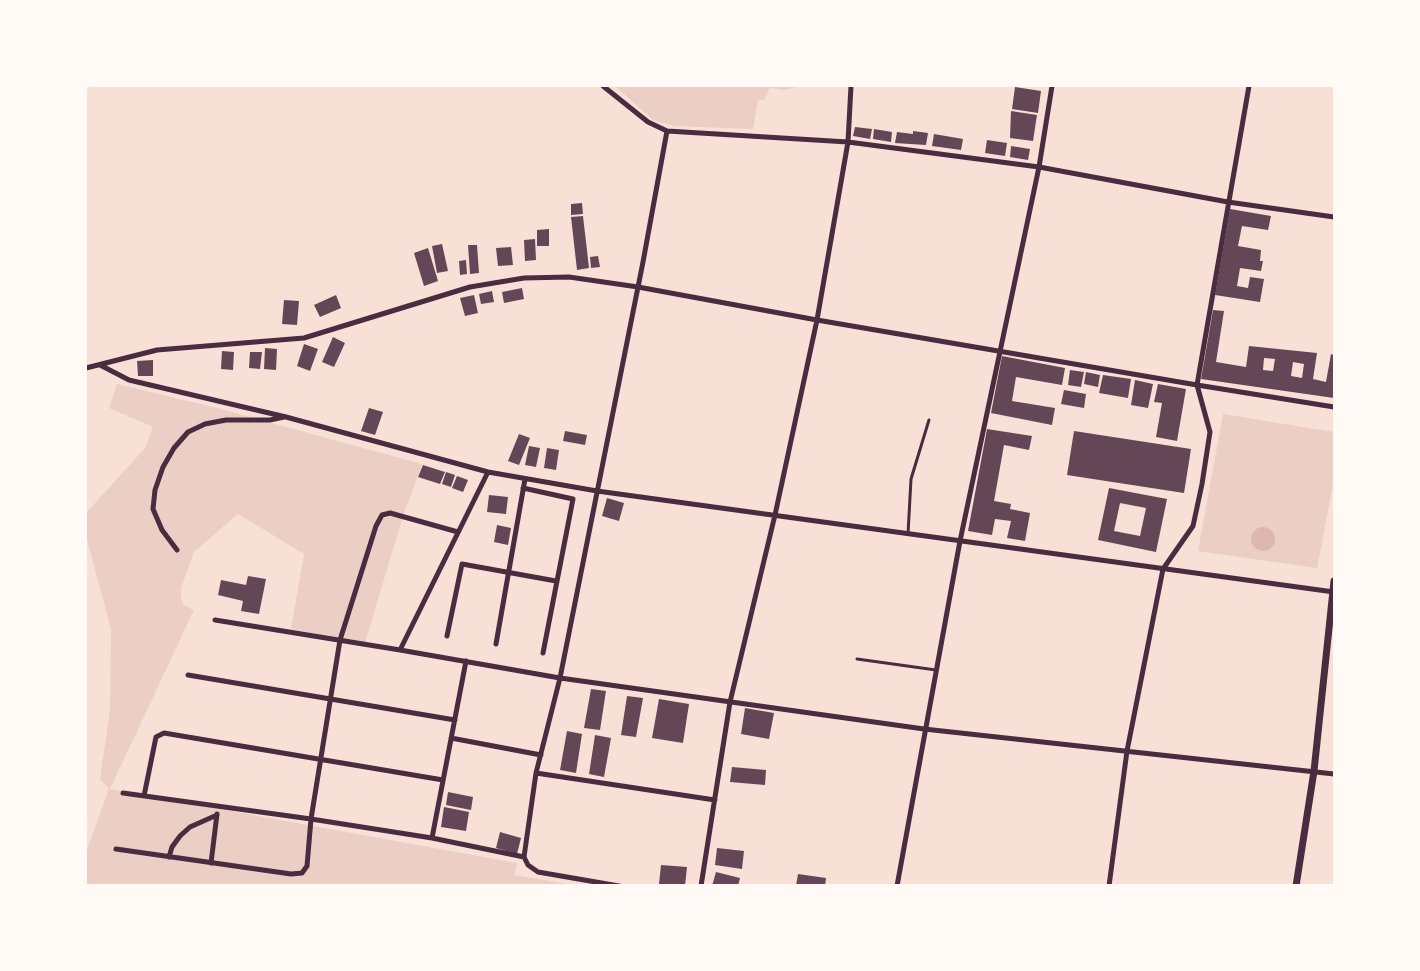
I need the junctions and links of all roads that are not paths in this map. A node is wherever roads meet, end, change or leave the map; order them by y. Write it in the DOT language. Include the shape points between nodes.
graph roads {
  1 [pos="603,86"];
  2 [pos="851,86"];
  3 [pos="1052,86"];
  4 [pos="1249,86"];
  5 [pos="667,131"];
  6 [pos="848,142"];
  7 [pos="1039,166"];
  8 [pos="1228,202"];
  9 [pos="1335,217"];
  10 [pos="638,287"];
  11 [pos="817,320"];
  12 [pos="999,350"];
  13 [pos="99,365"];
  14 [pos="86,368"];
  15 [pos="1197,385"];
  16 [pos="1335,407"];
  17 [pos="286,417"];
  18 [pos="929,420"];
  19 [pos="488,472"];
  20 [pos="525,478"];
  21 [pos="524,488"];
  22 [pos="597,490"];
  23 [pos="775,515"];
  24 [pos="458,532"];
  25 [pos="908,534"];
  26 [pos="960,541"];
  27 [pos="177,550"];
  28 [pos="1163,569"];
  29 [pos="509,572"];
  30 [pos="556,581"];
  31 [pos="1335,581"];
  32 [pos="1334,592"];
  33 [pos="214,620"];
  34 [pos="447,636"];
  35 [pos="340,640"];
  36 [pos="496,644"];
  37 [pos="400,650"];
  38 [pos="543,653"];
  39 [pos="858,659"];
  40 [pos="466,661"];
  41 [pos="936,670"];
  42 [pos="188,675"];
  43 [pos="560,678"];
  44 [pos="331,699"];
  45 [pos="730,702"];
  46 [pos="455,720"];
  47 [pos="924,729"];
  48 [pos="451,738"];
  49 [pos="1127,751"];
  50 [pos="541,755"];
  51 [pos="321,759"];
  52 [pos="1314,771"];
  53 [pos="536,773"];
  54 [pos="1335,774"];
  55 [pos="443,780"];
  56 [pos="123,793"];
  57 [pos="144,796"];
  58 [pos="715,800"];
  59 [pos="218,806"];
  60 [pos="217,814"];
  61 [pos="311,819"];
  62 [pos="432,838"];
  63 [pos="116,849"];
  64 [pos="169,857"];
  65 [pos="524,857"];
  66 [pos="211,863"];
  67 [pos="619,885"];
  68 [pos="701,885"];
  69 [pos="897,885"];
  70 [pos="1109,885"];
  71 [pos="1296,885"];
  1 -- 5 [label="street" via="648,122"];
  2 -- 6 [label="street"];
  3 -- 7 [label="street"];
  4 -- 8 [label="street"];
  5 -- 6 [label="street"];
  5 -- 10 [label="street"];
  6 -- 7 [label="street"];
  6 -- 11 [label="street"];
  7 -- 8 [label="street"];
  7 -- 12 [label="street"];
  8 -- 9 [label="street"];
  8 -- 15 [label="street"];
  10 -- 11 [label="street"];
  10 -- 13 [label="street" via="569,277 524,278 470,288 304,338 157,350"];
  10 -- 22 [label="street"];
  11 -- 12 [label="street"];
  11 -- 23 [label="street"];
  12 -- 15 [label="street"];
  12 -- 26 [label="street"];
  13 -- 14 [label="street"];
  13 -- 17 [label="street" via="129,380"];
  15 -- 16 [label="street"];
  15 -- 28 [label="street" via="1210,432 1202,484 1193,526"];
  17 -- 19 [label="street"];
  17 -- 27 [label="street" via="205,424 188,432 174,448 155,490 153,509"];
  18 -- 25 [label="lane" via="911,479"];
  19 -- 20 [label="street"];
  19 -- 24 [label="street"];
  20 -- 21 [label="street"];
  20 -- 22 [label="street"];
  21 -- 29 [label="street"];
  21 -- 30 [label="street" via="573,499"];
  22 -- 23 [label="street"];
  22 -- 43 [label="street"];
  23 -- 25 [label="street"];
  23 -- 45 [label="street"];
  24 -- 35 [label="street" via="390,513 382,515"];
  24 -- 37 [label="street"];
  25 -- 26 [label="street"];
  26 -- 28 [label="street"];
  26 -- 41 [label="street"];
  28 -- 32 [label="street"];
  28 -- 49 [label="street"];
  29 -- 30 [label="street"];
  29 -- 34 [label="street" via="462,564"];
  29 -- 36 [label="street"];
  30 -- 38 [label="street"];
  31 -- 32 [label="street"];
  32 -- 52 [label="street"];
  33 -- 35 [label="street"];
  35 -- 37 [label="street"];
  35 -- 44 [label="street"];
  37 -- 40 [label="street"];
  39 -- 41 [label="lane"];
  40 -- 43 [label="street"];
  40 -- 46 [label="street"];
  41 -- 47 [label="street"];
  42 -- 44 [label="street"];
  43 -- 45 [label="street"];
  43 -- 50 [label="street"];
  44 -- 46 [label="street"];
  44 -- 51 [label="street"];
  45 -- 47 [label="street"];
  45 -- 58 [label="street"];
  46 -- 48 [label="street"];
  47 -- 49 [label="street"];
  47 -- 69 [label="street"];
  48 -- 50 [label="street"];
  48 -- 55 [label="street"];
  49 -- 52 [label="street"];
  49 -- 70 [label="street"];
  50 -- 53 [label="street"];
  51 -- 55 [label="street"];
  51 -- 57 [label="street" via="164,733 156,736"];
  51 -- 61 [label="street"];
  52 -- 54 [label="street"];
  52 -- 71 [label="street"];
  53 -- 58 [label="street"];
  53 -- 65 [label="street"];
  55 -- 62 [label="street"];
  56 -- 57 [label="street"];
  57 -- 59 [label="street"];
  58 -- 68 [label="street"];
  59 -- 60 [label="street"];
  59 -- 61 [label="street"];
  60 -- 64 [label="street" via="190,827 172,847"];
  60 -- 66 [label="street"];
  61 -- 62 [label="street"];
  61 -- 66 [label="street" via="307,866 302,873"];
  62 -- 65 [label="street"];
  63 -- 64 [label="street"];
  64 -- 66 [label="street"];
  65 -- 67 [label="street" via="538,872"];
}
